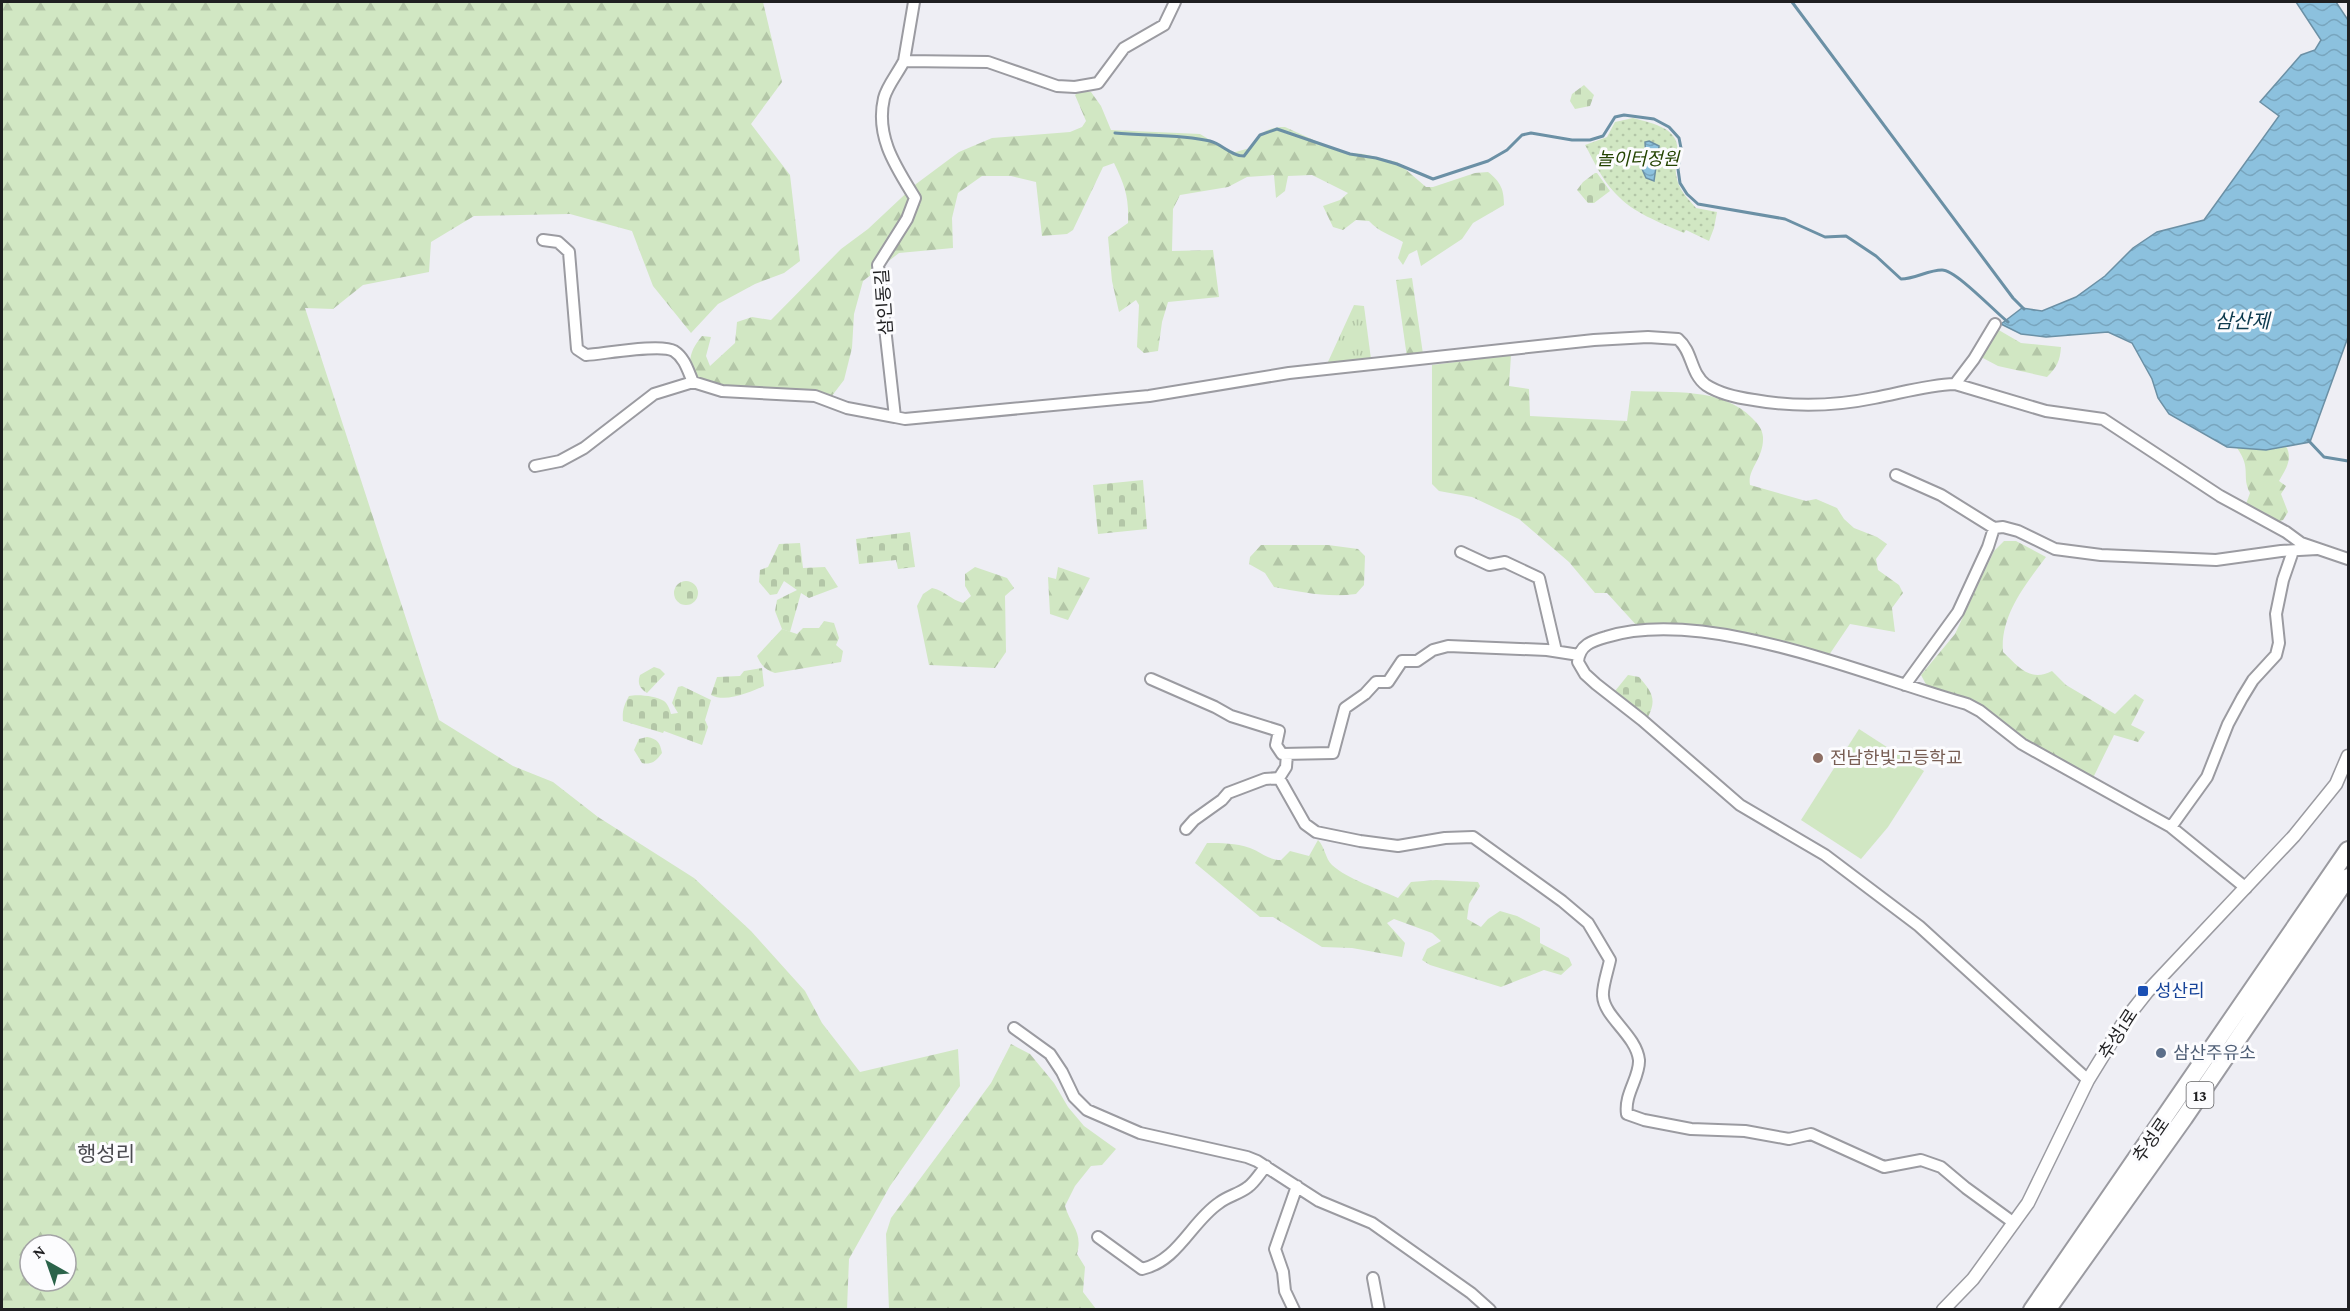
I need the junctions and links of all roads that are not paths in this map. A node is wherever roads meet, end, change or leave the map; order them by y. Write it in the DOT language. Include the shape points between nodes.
graph roads {
  1 [pos="914,2"];
  2 [pos="1175,2"];
  3 [pos="904,61"];
  4 [pos="543,240"];
  5 [pos="1995,324"];
  6 [pos="693,382"];
  7 [pos="1955,384"];
  8 [pos="895,417"];
  9 [pos="535,466"];
  10 [pos="1896,475"];
  11 [pos="1994,528"];
  12 [pos="2317,549"];
  13 [pos="2293,551"];
  14 [pos="1461,552"];
  15 [pos="2349,559"];
  16 [pos="1556,651"];
  17 [pos="1578,655"];
  18 [pos="1151,679"];
  19 [pos="1905,685"];
  20 [pos="1287,754"];
  21 [pos="2349,756"];
  22 [pos="1279,778"];
  23 [pos="2171,827"];
  24 [pos="1186,829"];
  25 [pos="2349,850"];
  26 [pos="2349,878"];
  27 [pos="2246,888"];
  28 [pos="1014,1028"];
  29 [pos="2088,1080"];
  30 [pos="1266,1166"];
  31 [pos="1297,1186"];
  32 [pos="2014,1223"];
  33 [pos="1098,1237"];
  34 [pos="1373,1278"];
  35 [pos="1294,1310"];
  36 [pos="1379,1310"];
  37 [pos="1490,1310"];
  38 [pos="1943,1310"];
  39 [pos="2032,1310"];
  40 [pos="2047,1310"];
  1 -- 3 [label="street"];
  2 -- 3 [label="street" via="1164,25 1124,48 1098,83 1057,86 988,62"];
  3 -- 8 [label="street, 삼인동길" via="884,96 881,123 888,154 915,198 907,219 878,265"];
  4 -- 6 [label="street" via="558,242 569,252 577,349 586,355 655,347 673,350 685,362"];
  5 -- 7 [label="street"];
  6 -- 8 [label="street" via="722,391 815,396 847,408"];
  6 -- 9 [label="street" via="654,394 584,448 560,461"];
  7 -- 8 [label="street" via="1935,384 1834,404 1779,404 1707,386 1694,371 1686,347 1678,339 1648,337 1311,370 1149,396"];
  7 -- 12 [label="street" via="2046,411 2103,419 2220,496"];
  10 -- 11 [label="street" via="1941,495"];
  11 -- 13 [label="street" via="2018,531 2055,549 2101,555 2216,560"];
  11 -- 19 [label="street" via="1958,612"];
  12 -- 13 [label="street"];
  12 -- 15 [label="street"];
  13 -- 23 [label="street" via="2276,614 2276,655 2253,680 2228,724 2206,777"];
  14 -- 16 [label="street" via="1489,564 1504,562 1539,578"];
  16 -- 17 [label="street"];
  16 -- 20 [label="street" via="1440,647 1417,661 1402,661 1388,682 1376,682 1345,708 1333,753"];
  17 -- 19 [label="street" via="1589,643 1628,632 1718,633"];
  17 -- 29 [label="street" via="1581,668 1591,679 1718,786 1758,816 1825,855 1919,926"];
  18 -- 20 [label="street" via="1231,716 1279,731 1276,745 1282,754"];
  19 -- 23 [label="street" via="1967,704 2022,744"];
  20 -- 22 [label="street" via="1286,767"];
  21 -- 27 [label="street, 추성1로" via="2336,784 2316,810"];
  22 -- 24 [label="street" via="1228,793"];
  22 -- 32 [label="street" via="1305,824 1316,832 1398,846 1473,837 1588,923 1610,960 1603,997 1636,1048 1639,1063 1626,1103 1627,1114 1691,1129 1744,1131 1789,1139 1811,1134 1884,1167 1921,1160 1941,1167"];
  23 -- 27 [label="street"];
  25 -- 39 [label="main road, 추성로 / 13"];
  26 -- 40 [label="main road, 추성로 / 13"];
  27 -- 29 [label="street, 추성1로" via="2147,992"];
  28 -- 30 [label="street" via="1050,1054 1078,1103 1087,1110 1140,1133 1247,1156"];
  29 -- 32 [label="street, 추성1로" via="2028,1203"];
  30 -- 31 [label="street"];
  30 -- 33 [label="street" via="1247,1187 1219,1202 1179,1246 1150,1267 1142,1269"];
  31 -- 35 [label="street" via="1275,1249"];
  31 -- 37 [label="street" via="1319,1201 1372,1223"];
  32 -- 38 [label="street, 추성1로" via="1973,1279"];
  34 -- 36 [label="street"];
}
